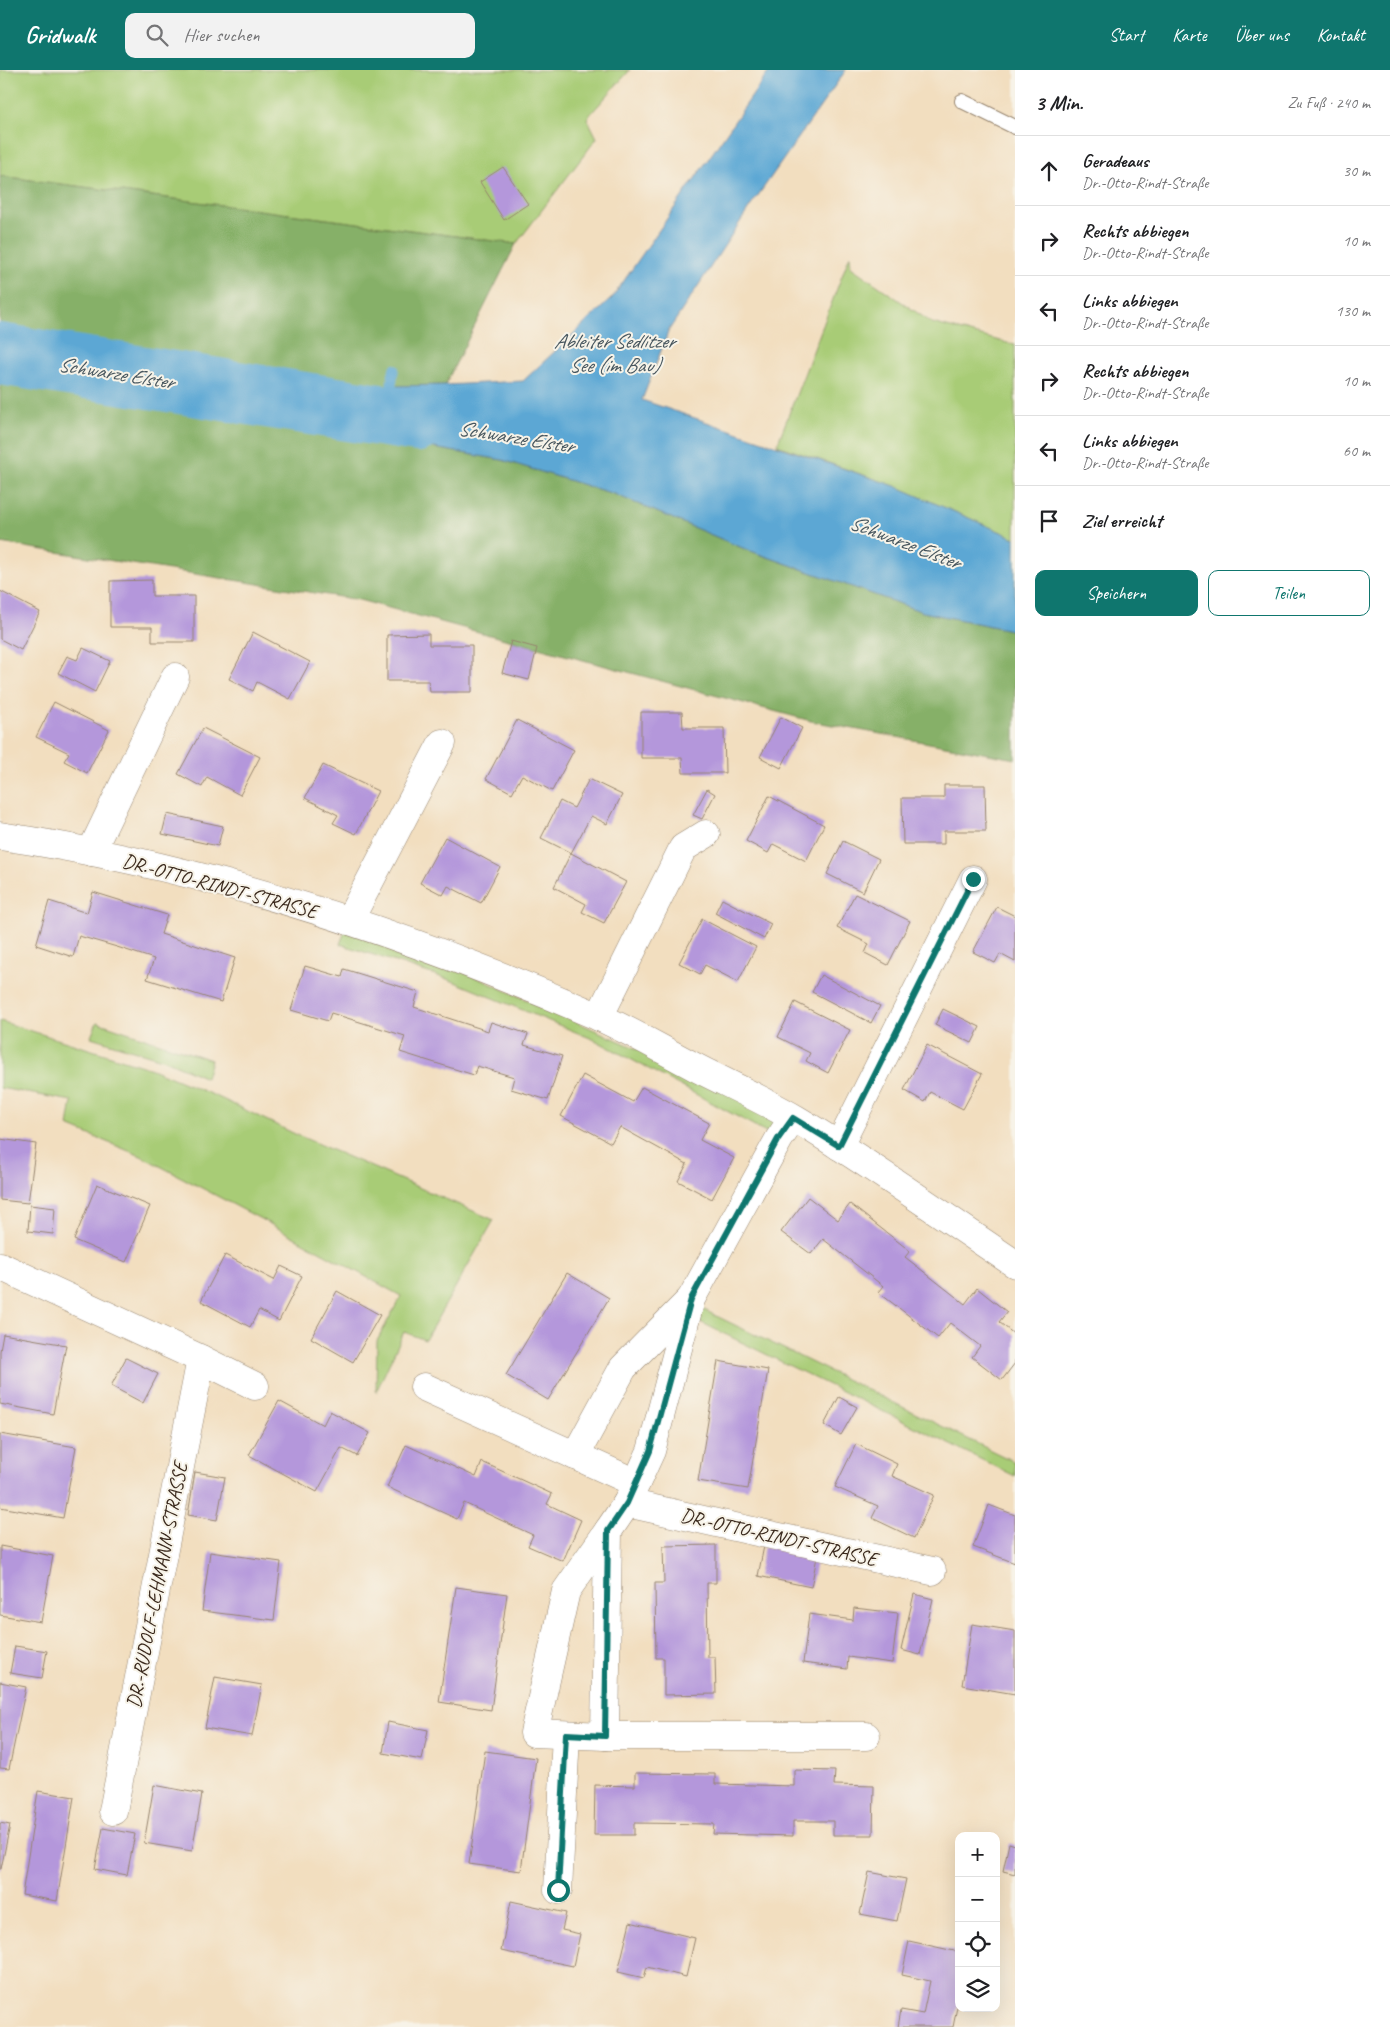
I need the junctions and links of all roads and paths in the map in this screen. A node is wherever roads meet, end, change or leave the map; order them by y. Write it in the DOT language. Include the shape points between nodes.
graph roads {
  1 [pos="962,101"];
  2 [pos="1015,127"];
  3 [pos="174,677"];
  4 [pos="442,743"];
  5 [pos="706,834"];
  6 [pos="0,836"];
  7 [pos="91,852"];
  8 [pos="973,879"];
  9 [pos="350,921"];
  10 [pos="599,1017"];
  11 [pos="793,1118"];
  12 [pos="839,1146"];
  13 [pos="1015,1264"];
  14 [pos="0,1266"];
  15 [pos="691,1299"];
  16 [pos="201,1359"];
  17 [pos="255,1386"];
  18 [pos="424,1387"];
  19 [pos="575,1456"];
  20 [pos="631,1493"];
  21 [pos="608,1531"];
  22 [pos="932,1571"];
  23 [pos="566,1734"];
  24 [pos="605,1736"];
  25 [pos="866,1736"];
  26 [pos="113,1811"];
  27 [pos="558,1890"];
  1 -- 2 [label="lane"];
  3 -- 7 [label="street"];
  4 -- 9 [label="street"];
  5 -- 10 [label="street" via="683,848"];
  6 -- 7 [label="street, DR.-OTTO-RINDT-STRASSE"];
  7 -- 9 [label="street, DR.-OTTO-RINDT-STRASSE" via="231,885"];
  8 -- 12 [label="street"];
  9 -- 10 [label="street, DR.-OTTO-RINDT-STRASSE" via="461,960"];
  10 -- 11 [label="street, DR.-OTTO-RINDT-STRASSE"];
  11 -- 12 [label="street, DR.-OTTO-RINDT-STRASSE"];
  11 -- 15 [label="street" via="778,1139"];
  12 -- 13 [label="street, DR.-OTTO-RINDT-STRASSE"];
  14 -- 16 [label="street"];
  15 -- 19 [label="street" via="623,1368"];
  15 -- 20 [label="street" via="650,1451"];
  16 -- 17 [label="street"];
  16 -- 26 [label="street, DR.-RUDOLF-LEHMANN-STRASSE"];
  18 -- 19 [label="street, DR.-OTTO-RINDT-STRASSE"];
  19 -- 20 [label="street, DR.-OTTO-RINDT-STRASSE"];
  20 -- 21 [label="street"];
  20 -- 22 [label="street, DR.-OTTO-RINDT-STRASSE"];
  21 -- 23 [label="street" via="566,1592 534,1733"];
  21 -- 24 [label="street"];
  23 -- 24 [label="street"];
  23 -- 27 [label="street"];
  24 -- 25 [label="street"];
}
